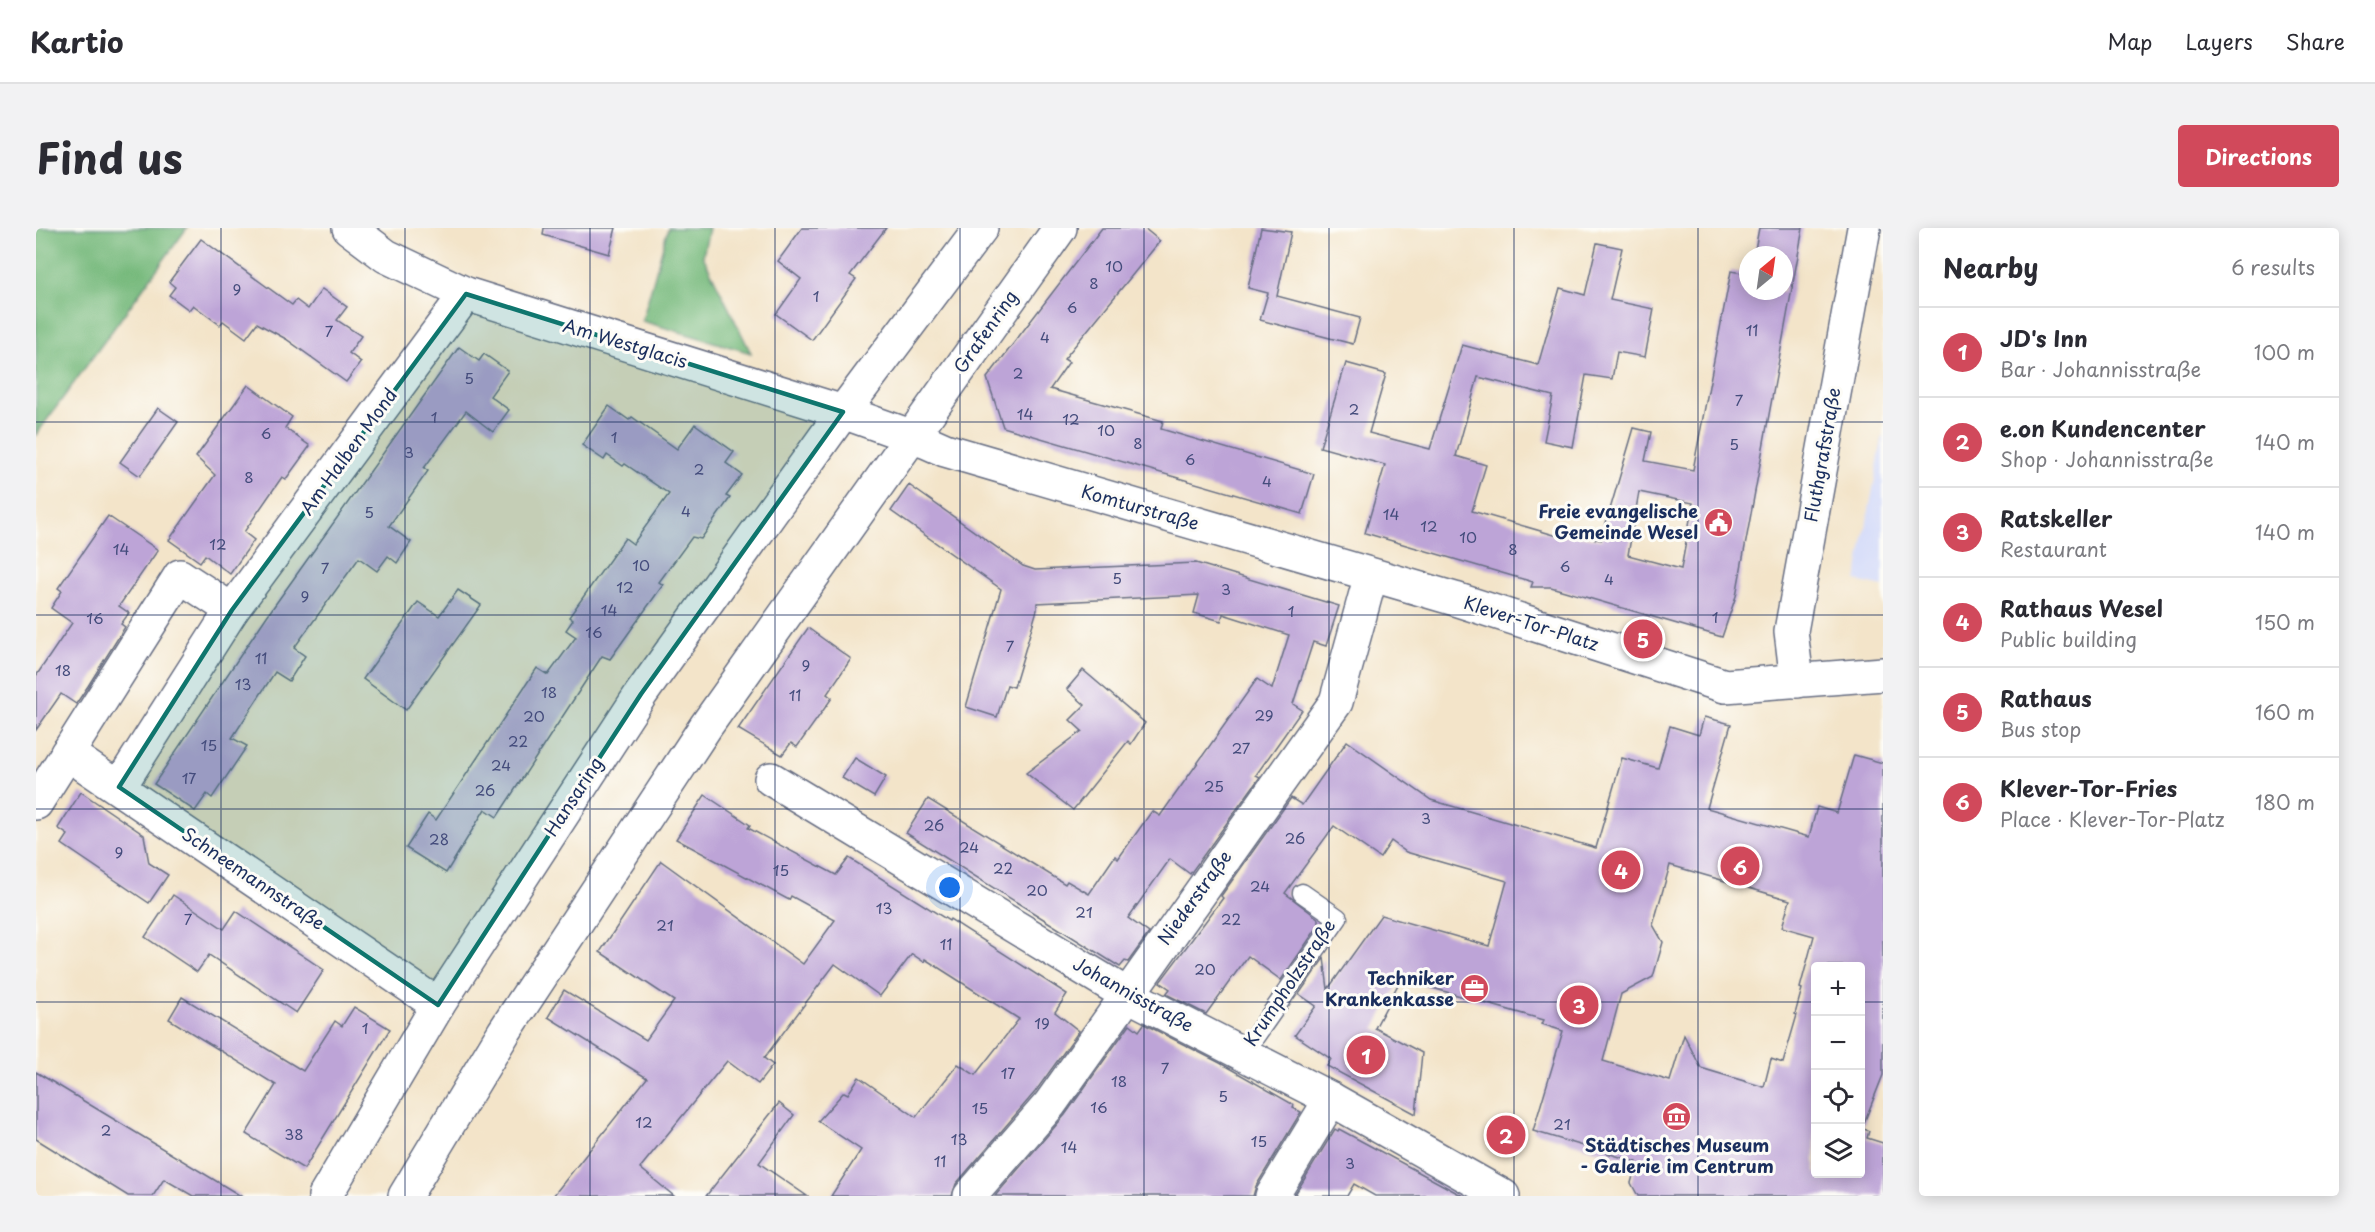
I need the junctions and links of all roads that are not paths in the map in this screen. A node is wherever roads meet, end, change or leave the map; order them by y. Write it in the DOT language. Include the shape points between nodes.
graph roads {
  1 [pos="349,228"];
  2 [pos="981,228"];
  3 [pos="1060,228"];
  4 [pos="1864,228"];
  5 [pos="466,294"];
  6 [pos="843,412"];
  7 [pos="912,437"];
  8 [pos="1371,575"];
  9 [pos="232,610"];
  10 [pos="1883,674"];
  11 [pos="1797,681"];
  12 [pos="67,753"];
  13 [pos="771,779"];
  14 [pos="119,787"];
  15 [pos="36,803"];
  16 [pos="1302,893"];
  17 [pos="1126,994"];
  18 [pos="438,1005"];
  19 [pos="1243,1054"];
  20 [pos="1331,1100"];
  21 [pos="325,1196"];
  22 [pos="405,1196"];
  23 [pos="970,1196"];
  24 [pos="1272,1196"];
  25 [pos="1503,1196"];
  1 -- 5 [label="street, Am Westglacis" via="386,255"];
  2 -- 6 [label="street"];
  3 -- 7 [label="street, Grafenring"];
  4 -- 11 [label="street, Fluthgrafstraße" via="1791,631"];
  5 -- 6 [label="street, Am Westglacis"];
  5 -- 9 [label="street, Am Halben Mond"];
  6 -- 7 [label="street, Am Westglacis"];
  6 -- 18 [label="street, Hansaring" via="641,694"];
  7 -- 8 [label="street, Komturstraße" via="1034,478"];
  7 -- 22 [label="street" via="706,726 504,1032"];
  8 -- 11 [label="street, Klever-Tor-Platz" via="1725,686"];
  8 -- 17 [label="street, Niederstraße" via="1335,702"];
  9 -- 12 [label="street" via="180,576"];
  9 -- 14 [label="street, Am Halben Mond"];
  10 -- 11 [label="street, Klever-Tor-Platz"];
  12 -- 14 [label="street, Schneemannstraße"];
  12 -- 15 [label="street"];
  13 -- 17 [label="street, Johannisstraße"];
  14 -- 18 [label="street, Schneemannstraße"];
  16 -- 19 [label="lane, Krumpholzstraße" via="1338,918"];
  17 -- 19 [label="street, Johannisstraße"];
  17 -- 23 [label="street, Niederstraße" via="1050,1104"];
  18 -- 21 [label="street, Hansaring"];
  19 -- 20 [label="street, Johannisstraße"];
  20 -- 24 [label="street"];
  20 -- 25 [label="street, Johannisstraße"];
}
